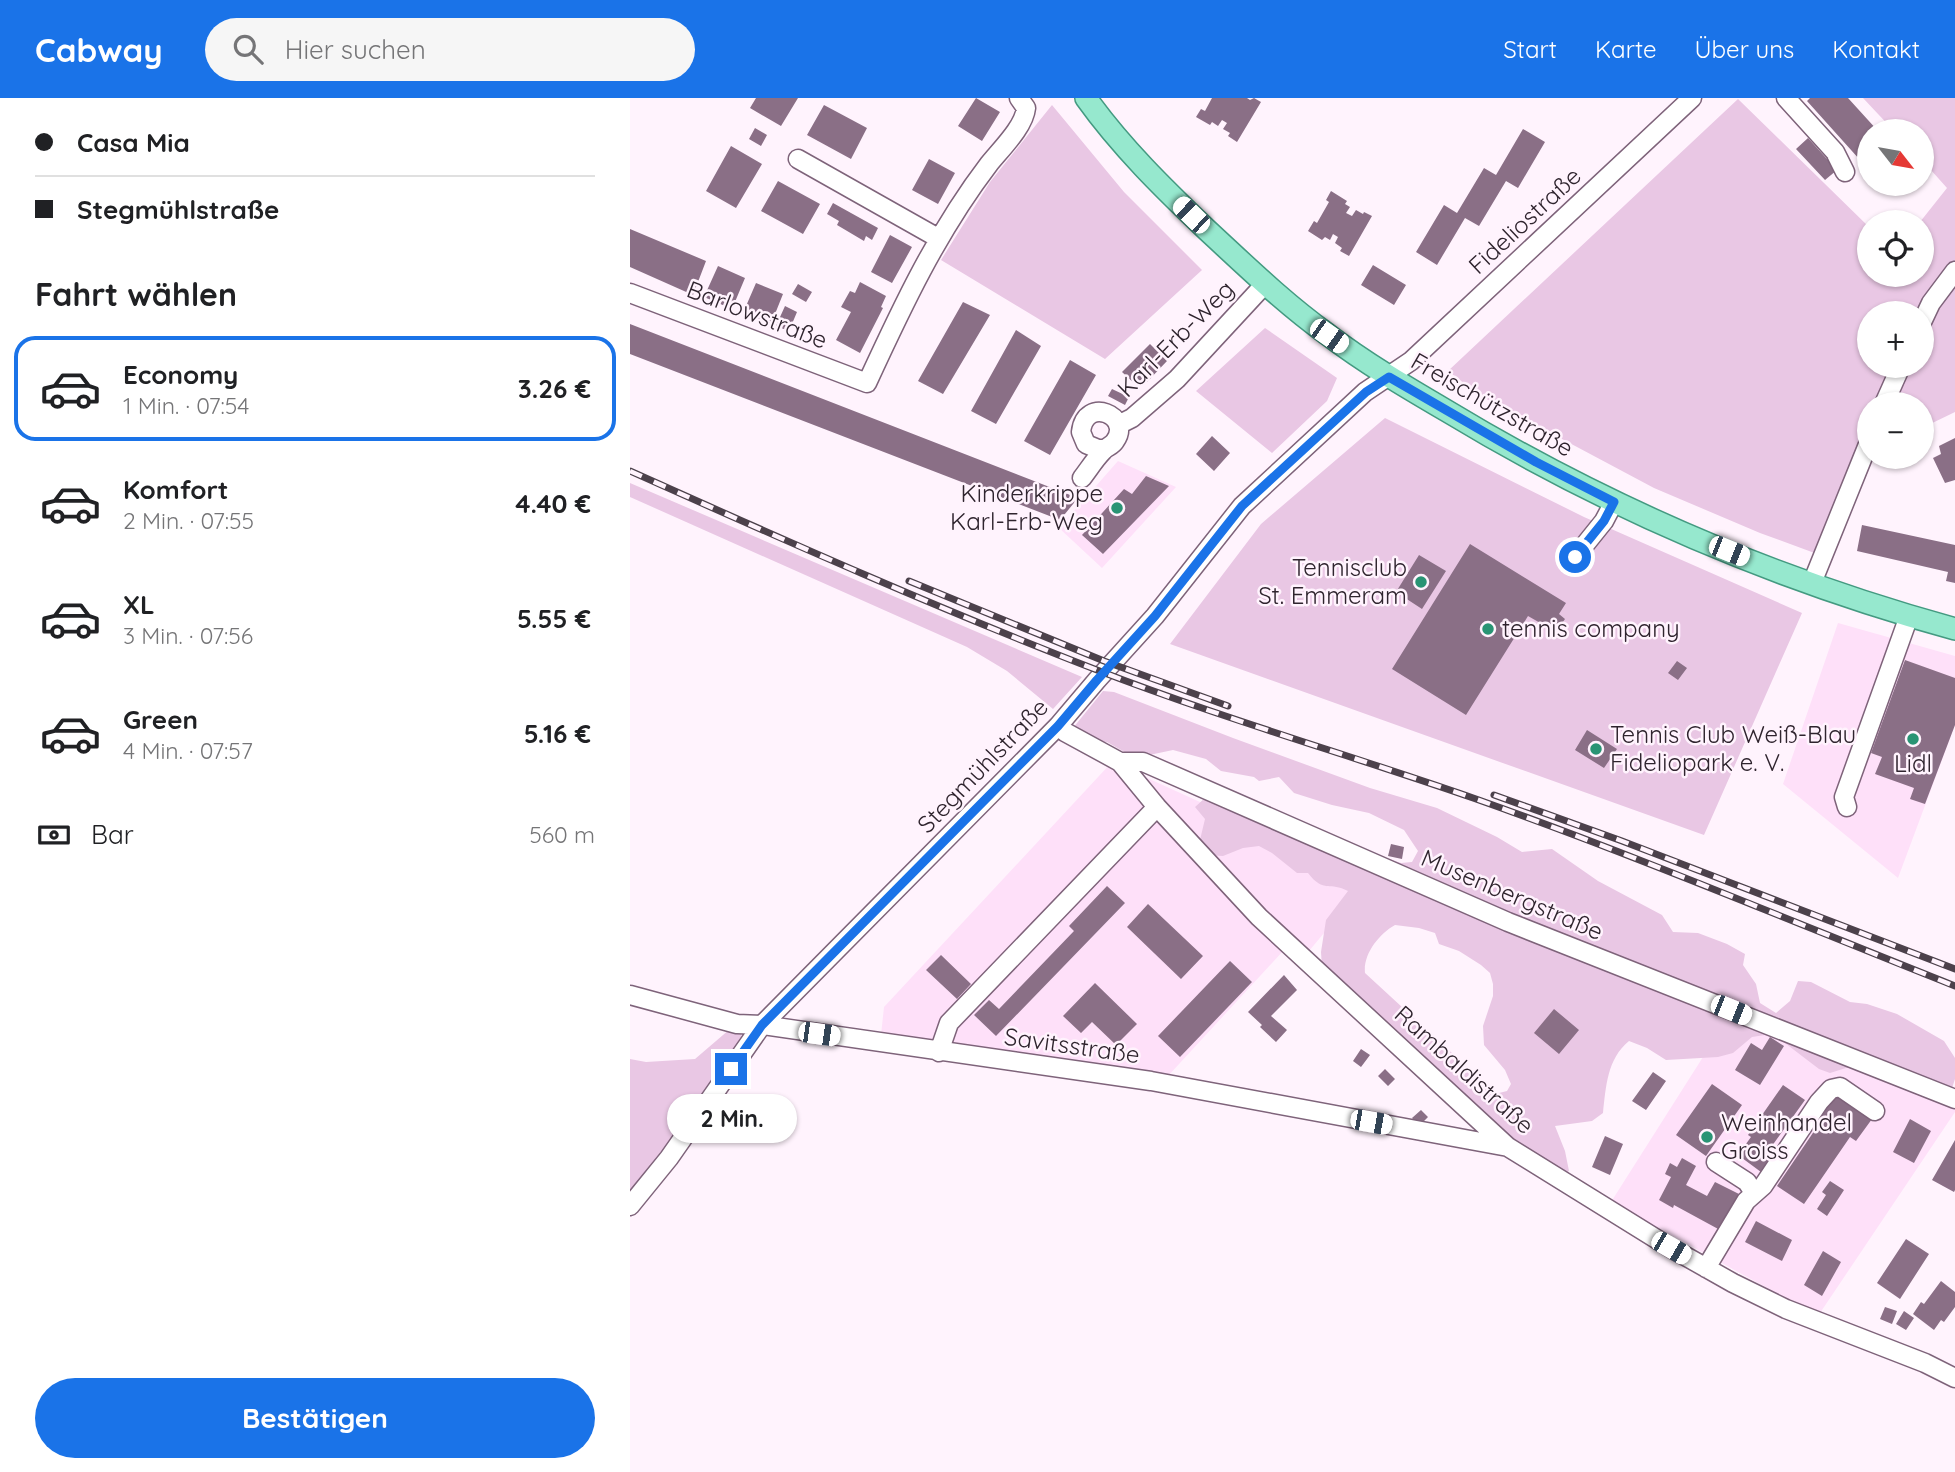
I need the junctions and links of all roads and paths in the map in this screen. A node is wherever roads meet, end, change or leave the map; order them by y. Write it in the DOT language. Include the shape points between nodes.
graph roads {
  1 [pos="1086,98"];
  2 [pos="1692,98"];
  3 [pos="1786,98"];
  4 [pos="1023,103"];
  5 [pos="798,159"];
  6 [pos="1844,172"];
  7 [pos="938,238"];
  8 [pos="1955,271"];
  9 [pos="1265,284"];
  10 [pos="630,293"];
  11 [pos="1932,301"];
  12 [pos="1389,377"];
  13 [pos="1118,425"];
  14 [pos="1104,449"];
  15 [pos="1858,469"];
  16 [pos="1082,478"];
  17 [pos="1614,502"];
  18 [pos="1575,557"];
  19 [pos="1812,583"];
  20 [pos="1909,616"];
  21 [pos="1955,629"];
  22 [pos="1058,726"];
  23 [pos="1120,762"];
  24 [pos="1157,807"];
  25 [pos="1847,807"];
  26 [pos="630,995"];
  27 [pos="762,1025"];
  28 [pos="939,1052"];
  29 [pos="1955,1099"];
  30 [pos="1875,1111"];
  31 [pos="1508,1147"];
  32 [pos="1716,1163"];
  33 [pos="1754,1193"];
  34 [pos="630,1206"];
  35 [pos="1706,1268"];
  36 [pos="1955,1378"];
  1 -- 9 [label="main road, Freischützstraße" via="1146,170"];
  2 -- 12 [label="street, Fideliostraße"];
  3 -- 6 [label="street" via="1835,152"];
  4 -- 7 [label="street" via="1022,122"];
  5 -- 7 [label="street"];
  7 -- 10 [label="street, Barlowstraße" via="867,383"];
  8 -- 11 [label="street"];
  9 -- 12 [label="main road, Freischützstraße"];
  9 -- 13 [label="street, Karl-Erb-Weg" via="1177,379 1134,406"];
  12 -- 17 [label="main road, Freischützstraße"];
  12 -- 22 [label="street, Stegmühlstraße" via="1366,392 1242,506 1155,616"];
  13 -- 14 [label="street, Karl-Erb-Weg" via="1115,441"];
  13 -- 14 [label="street, Karl-Erb-Weg" via="1112,416 1101,412 1085,419 1081,432 1086,444"];
  14 -- 16 [label="street, Karl-Erb-Weg"];
  15 -- 19 [label="street"];
  17 -- 18 [label="street"];
  17 -- 19 [label="main road, Freischützstraße"];
  19 -- 20 [label="main road, Freischützstraße"];
  20 -- 21 [label="main road, Freischützstraße"];
  20 -- 25 [label="street" via="1844,797"];
  22 -- 23 [label="street, Musenbergstraße"];
  22 -- 27 [label="street, Stegmühlstraße"];
  23 -- 24 [label="street, Rambaldistraße"];
  23 -- 29 [label="street, Musenbergstraße" via="1143,762 1508,922"];
  24 -- 28 [label="street" via="949,1023"];
  24 -- 31 [label="street, Rambaldistraße" via="1259,917"];
  26 -- 27 [label="street, Savitsstraße" via="737,1024"];
  27 -- 28 [label="street, Savitsstraße"];
  27 -- 34 [label="street, Stegmühlstraße"];
  28 -- 31 [label="street, Savitsstraße" via="1151,1082"];
  30 -- 33 [label="street" via="1840,1087 1830,1089"];
  31 -- 35 [label="street, Rambaldistraße"];
  32 -- 33 [label="street" via="1747,1182"];
  33 -- 35 [label="street"];
  35 -- 36 [label="street, Rambaldistraße" via="1786,1309"];
}
